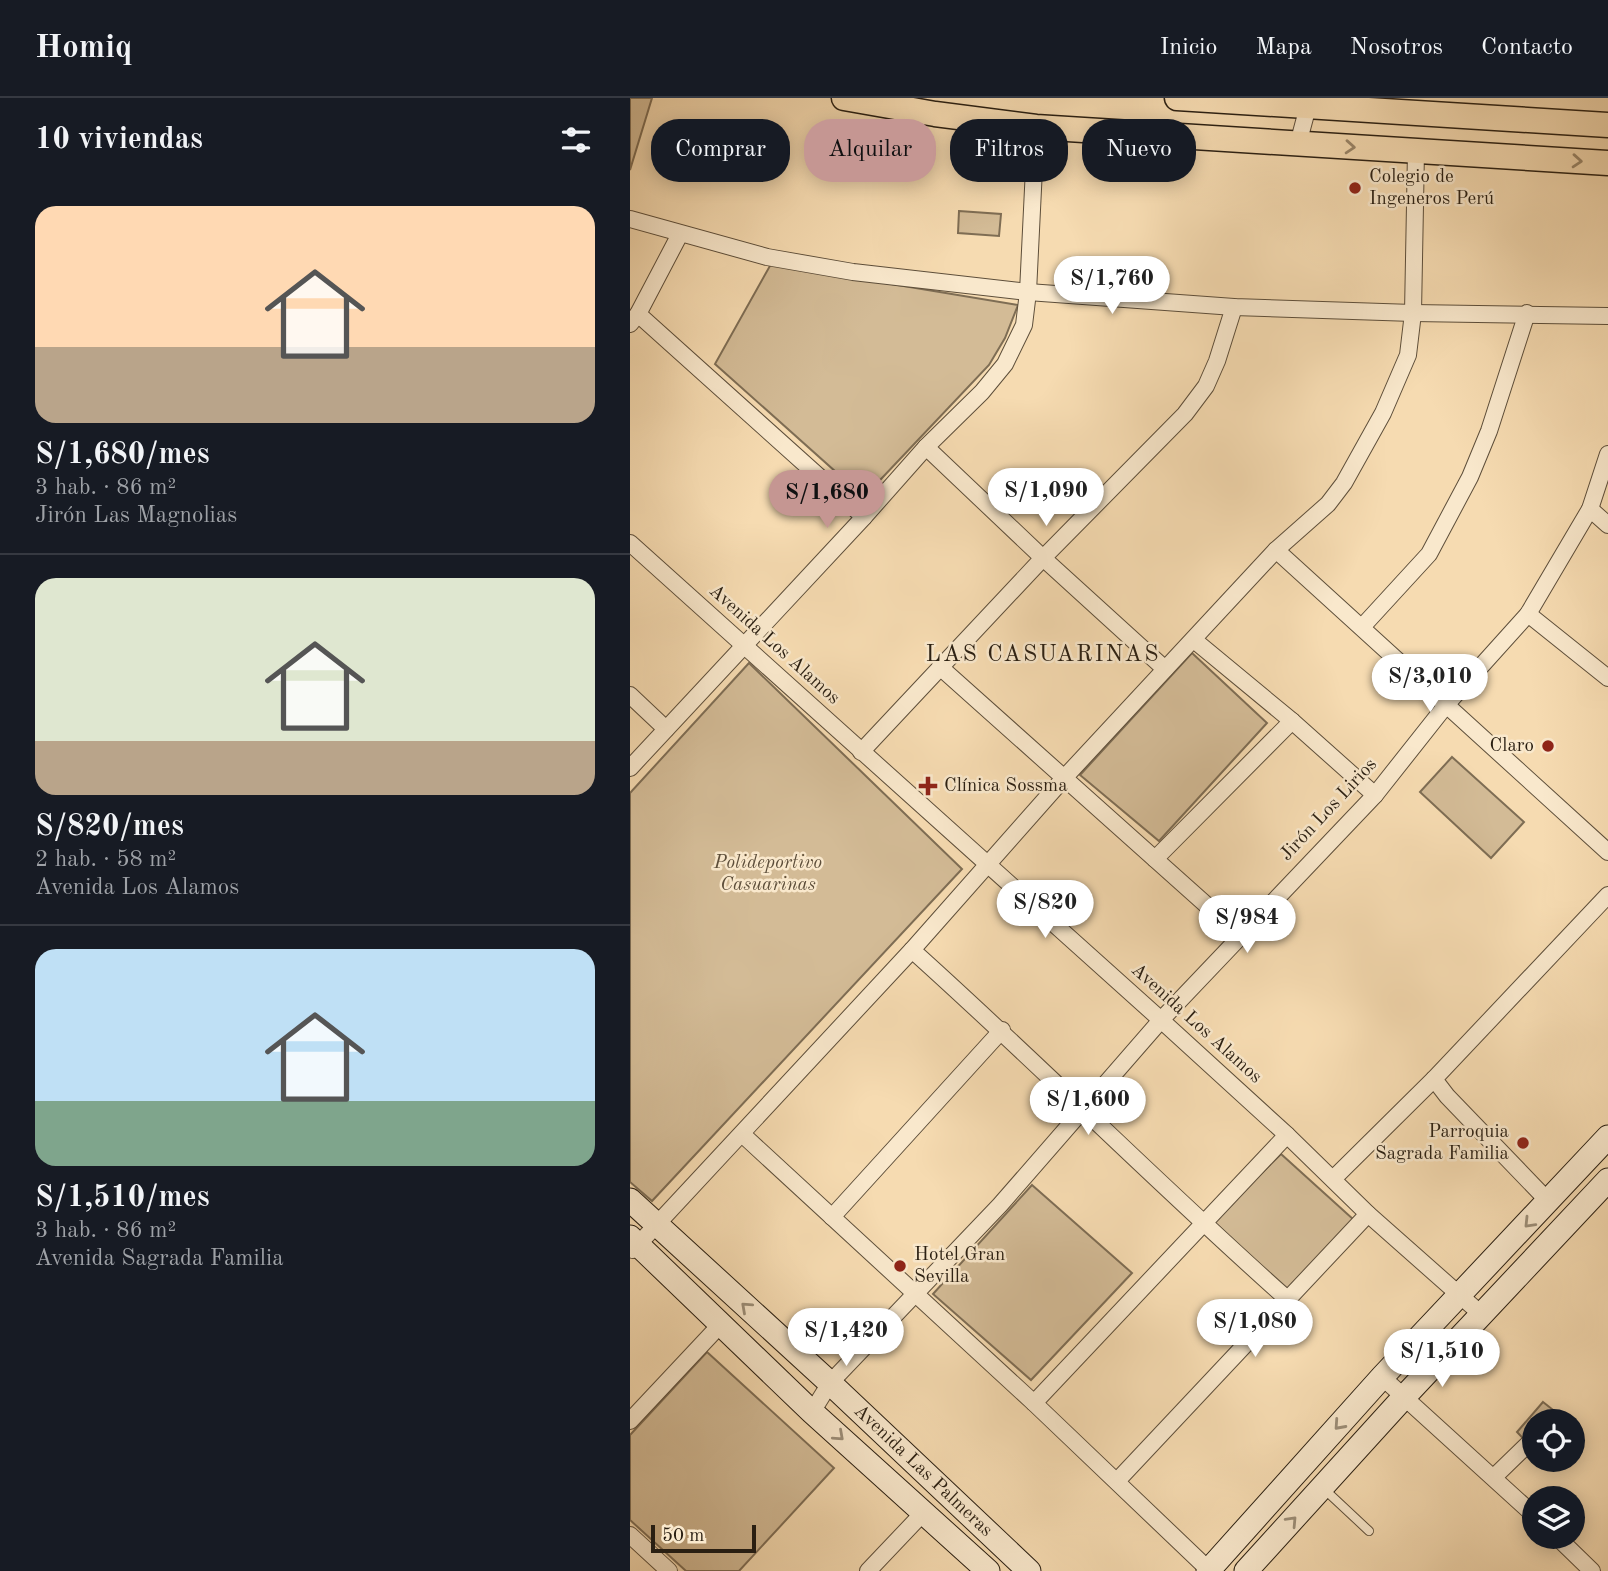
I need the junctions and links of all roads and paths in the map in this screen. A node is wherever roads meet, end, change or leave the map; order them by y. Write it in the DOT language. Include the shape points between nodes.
graph roads {
  1 [pos="844,98"];
  2 [pos="1177,98"];
  3 [pos="1308,102"];
  4 [pos="974,119"];
  5 [pos="1608,125"];
  6 [pos="1068,129"];
  7 [pos="1298,144"];
  8 [pos="1416,152"];
  9 [pos="1608,163"];
  10 [pos="1033,182"];
  11 [pos="630,219"];
  12 [pos="680,234"];
  13 [pos="1028,292"];
  14 [pos="1234,307"];
  15 [pos="1413,313"];
  16 [pos="1527,313"];
  17 [pos="1608,316"];
  18 [pos="634,319"];
  19 [pos="926,446"];
  20 [pos="1608,454"];
  21 [pos="1590,509"];
  22 [pos="864,517"];
  23 [pos="1608,525"];
  24 [pos="630,542"];
  25 [pos="1276,550"];
  26 [pos="1043,558"];
  27 [pos="1528,614"];
  28 [pos="1362,627"];
  29 [pos="1194,640"];
  30 [pos="742,646"];
  31 [pos="940,667"];
  32 [pos="1165,669"];
  33 [pos="1608,678"];
  34 [pos="630,695"];
  35 [pos="1447,704"];
  36 [pos="1292,721"];
  37 [pos="666,729"];
  38 [pos="861,752"];
  39 [pos="630,768"];
  40 [pos="1065,777"];
  41 [pos="1375,795"];
  42 [pos="1608,852"];
  43 [pos="1155,859"];
  44 [pos="987,865"];
  45 [pos="1608,895"];
  46 [pos="1240,935"];
  47 [pos="912,950"];
  48 [pos="1161,1020"];
  49 [pos="1002,1030"];
  50 [pos="1434,1079"];
  51 [pos="1084,1107"];
  52 [pos="742,1134"];
  53 [pos="1286,1135"];
  54 [pos="1608,1137"];
  55 [pos="1580,1168"];
  56 [pos="1333,1179"];
  57 [pos="1606,1188"];
  58 [pos="630,1200"];
  59 [pos="1549,1202"];
  60 [pos="1368,1214"];
  61 [pos="832,1217"];
  62 [pos="1204,1224"];
  63 [pos="656,1225"];
  64 [pos="633,1245"];
  65 [pos="914,1293"];
  66 [pos="1460,1294"];
  67 [pos="1286,1298"];
  68 [pos="1481,1314"];
  69 [pos="721,1324"];
  70 [pos="1382,1377"];
  71 [pos="830,1383"];
  72 [pos="1405,1396"];
  73 [pos="1034,1403"];
  74 [pos="812,1412"];
  75 [pos="630,1421"];
  76 [pos="1522,1450"];
  77 [pos="1494,1476"];
  78 [pos="1117,1481"];
  79 [pos="1323,1488"];
  80 [pos="1522,1503"];
  81 [pos="924,1512"];
  82 [pos="1368,1531"];
  83 [pos="630,1535"];
  84 [pos="1569,1549"];
  85 [pos="1026,1570"];
  86 [pos="668,1571"];
  87 [pos="869,1571"];
  88 [pos="988,1571"];
  89 [pos="1209,1571"];
  90 [pos="1246,1571"];
  91 [pos="1592,1571"];
  1 -- 4 [label="main road"];
  2 -- 3 [label="main road"];
  3 -- 5 [label="main road"];
  3 -- 7 [label="street"];
  6 -- 7 [label="main road"];
  7 -- 8 [label="main road, one-way"];
  8 -- 9 [label="main road, one-way"];
  8 -- 15 [label="street"];
  10 -- 13 [label="street"];
  11 -- 12 [label="street"];
  12 -- 13 [label="street" via="766,257 853,272"];
  12 -- 18 [label="street"];
  13 -- 14 [label="street"];
  13 -- 19 [label="street" via="1024,325 1005,364"];
  14 -- 15 [label="street"];
  14 -- 26 [label="street" via="1206,386 1185,414"];
  15 -- 16 [label="street"];
  15 -- 25 [label="street" via="1408,355 1361,457 1328,504"];
  16 -- 17 [label="street"];
  16 -- 28 [label="street" via="1470,477 1429,554"];
  18 -- 22 [label="street"];
  19 -- 22 [label="street"];
  19 -- 26 [label="street"];
  20 -- 21 [label="street, Jirón Los Lirios"];
  21 -- 23 [label="street"];
  21 -- 27 [label="street, Jirón Los Lirios"];
  22 -- 30 [label="street"];
  24 -- 30 [label="street, Avenida Los Alamos"];
  25 -- 28 [label="street"];
  25 -- 29 [label="street"];
  26 -- 31 [label="street"];
  26 -- 32 [label="street"];
  27 -- 33 [label="street"];
  27 -- 35 [label="street, Jirón Los Lirios"];
  28 -- 35 [label="street"];
  29 -- 32 [label="street"];
  29 -- 36 [label="street"];
  30 -- 37 [label="street"];
  30 -- 38 [label="street, Avenida Los Alamos"];
  31 -- 38 [label="street"];
  31 -- 40 [label="street"];
  32 -- 40 [label="street"];
  34 -- 37 [label="street"];
  35 -- 41 [label="street, Jirón Los Lirios"];
  35 -- 42 [label="street"];
  36 -- 41 [label="street"];
  36 -- 43 [label="street"];
  37 -- 39 [label="street"];
  38 -- 44 [label="street, Avenida Los Alamos"];
  40 -- 43 [label="street"];
  40 -- 44 [label="street"];
  41 -- 46 [label="street, Jirón Los Lirios"];
  43 -- 46 [label="street"];
  44 -- 47 [label="street"];
  44 -- 48 [label="street, Avenida Los Alamos"];
  45 -- 50 [label="street"];
  46 -- 48 [label="street, Jirón Los Lirios"];
  47 -- 49 [label="street"];
  47 -- 52 [label="street"];
  48 -- 51 [label="street, Jirón Los Lirios"];
  48 -- 53 [label="street, Avenida Los Alamos"];
  49 -- 51 [label="street"];
  49 -- 61 [label="street"];
  50 -- 56 [label="street"];
  50 -- 59 [label="street"];
  51 -- 62 [label="street"];
  51 -- 65 [label="street, Jirón Los Lirios" via="1000,1205"];
  52 -- 61 [label="street"];
  52 -- 63 [label="street"];
  53 -- 56 [label="street, Avenida Los Alamos"];
  53 -- 62 [label="street"];
  54 -- 55 [label="main road"];
  55 -- 57 [label="street"];
  55 -- 59 [label="main road"];
  56 -- 60 [label="street, Avenida Los Alamos"];
  57 -- 68 [label="main road"];
  58 -- 63 [label="main road, Avenida Las Palmeras"];
  59 -- 66 [label="main road, one-way"];
  60 -- 66 [label="street, Avenida Los Alamos"];
  60 -- 67 [label="street"];
  61 -- 65 [label="street"];
  62 -- 67 [label="street"];
  62 -- 73 [label="street"];
  63 -- 64 [label="street"];
  71 -- 63 [label="main road, Avenida Las Palmeras, one-way"];
  64 -- 69 [label="main road, Avenida Las Palmeras"];
  65 -- 71 [label="street, Jirón Los Lirios"];
  65 -- 73 [label="street"];
  66 -- 68 [label="street, Avenida Los Alamos"];
  66 -- 70 [label="main road"];
  67 -- 78 [label="street"];
  68 -- 72 [label="main road"];
  69 -- 74 [label="main road, Avenida Las Palmeras"];
  69 -- 75 [label="street"];
  70 -- 72 [label="street"];
  70 -- 89 [label="main road, one-way"];
  71 -- 74 [label="street, Jirón Los Lirios"];
  71 -- 85 [label="main road, Avenida Las Palmeras"];
  72 -- 77 [label="street"];
  72 -- 79 [label="main road"];
  73 -- 78 [label="street"];
  74 -- 81 [label="main road, Avenida Las Palmeras, one-way"];
  76 -- 77 [label="street"];
  77 -- 80 [label="street"];
  78 -- 89 [label="street"];
  79 -- 82 [label="lane"];
  90 -- 79 [label="main road, one-way"];
  81 -- 87 [label="street"];
  81 -- 88 [label="main road, Avenida Las Palmeras"];
  83 -- 86 [label="street"];
  84 -- 91 [label="street"];
}
